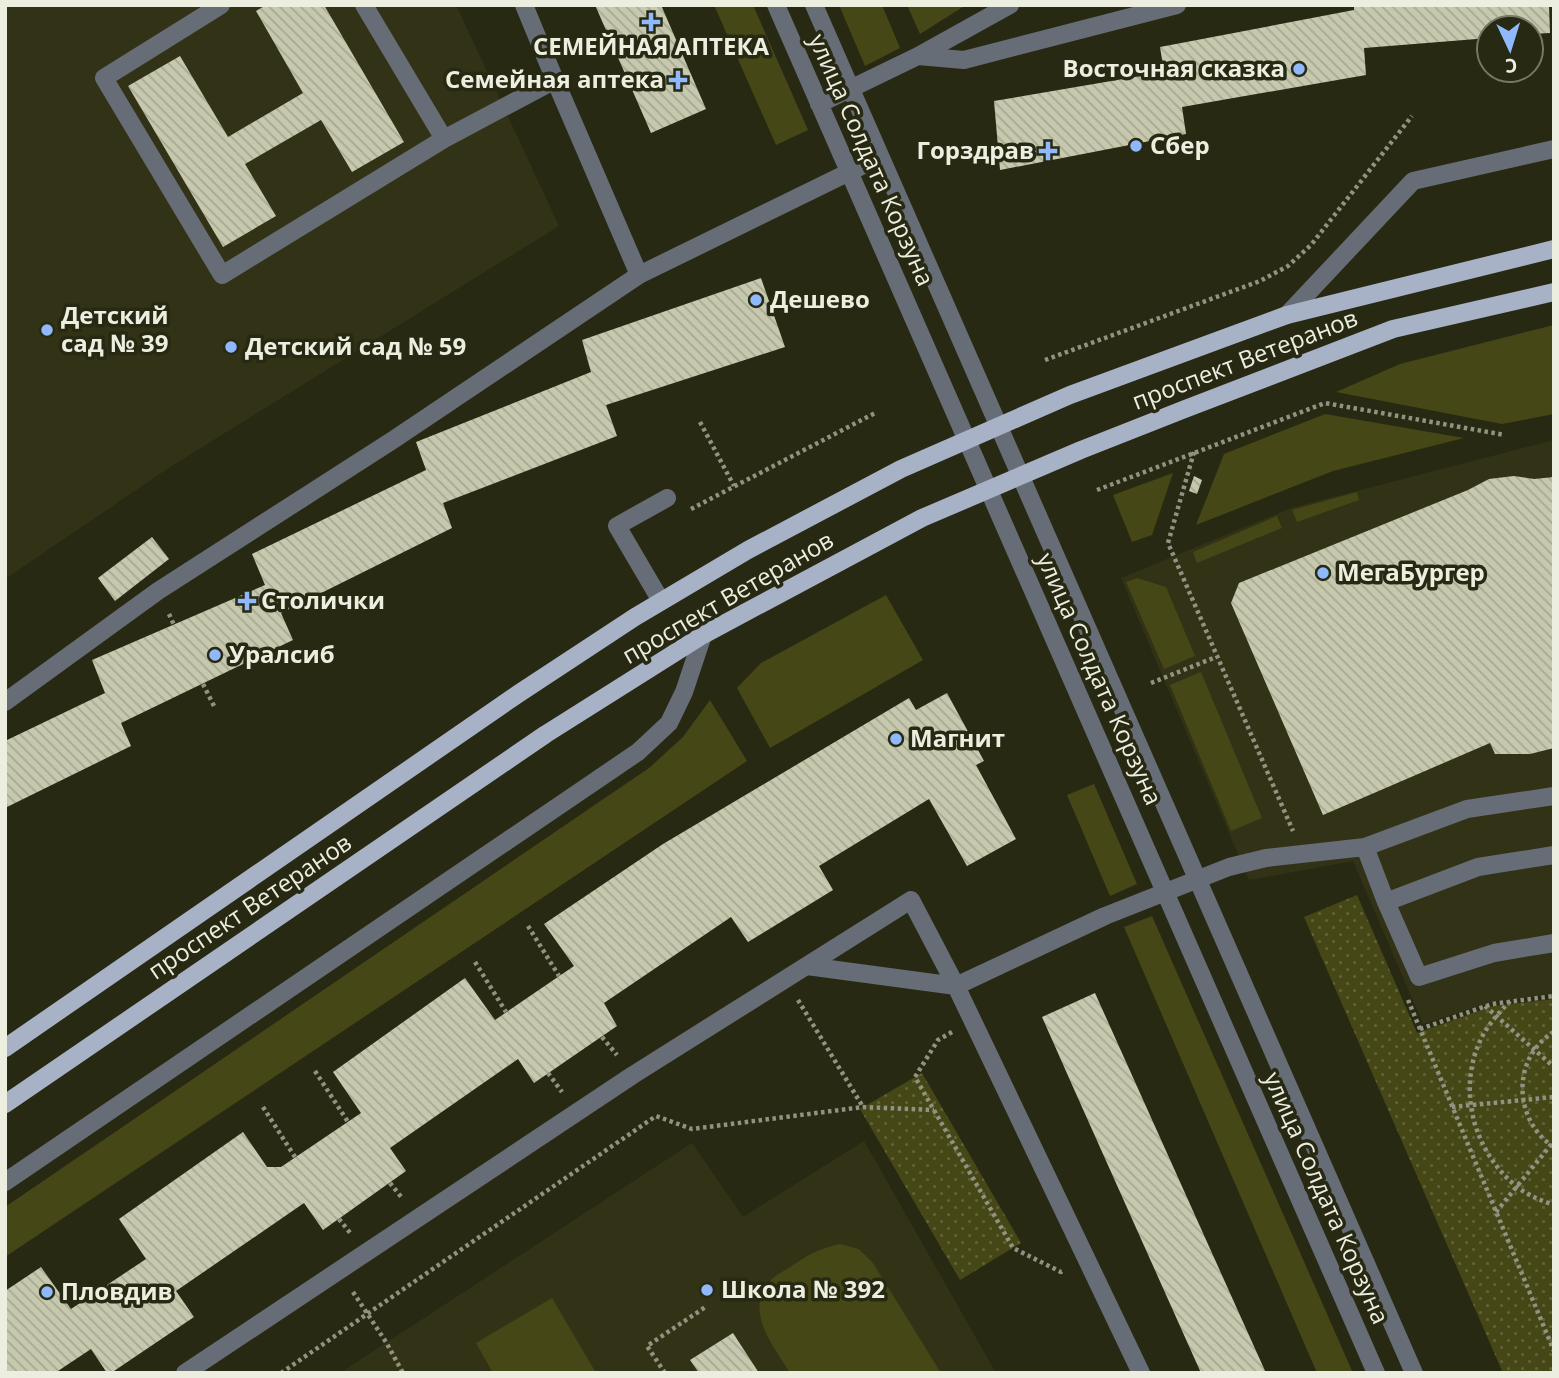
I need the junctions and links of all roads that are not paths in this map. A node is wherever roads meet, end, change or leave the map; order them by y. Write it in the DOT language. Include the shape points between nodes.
graph roads {
  1 [pos="221,5"];
  2 [pos="364,5"];
  3 [pos="524,5"];
  4 [pos="776,5"];
  5 [pos="814,5"];
  6 [pos="1010,5"];
  7 [pos="1173,6"];
  8 [pos="918,56"];
  9 [pos="555,80"];
  10 [pos="850,88"];
  11 [pos="819,104"];
  12 [pos="444,139"];
  13 [pos="1554,149"];
  14 [pos="880,157"];
  15 [pos="849,172"];
  16 [pos="1554,249"];
  17 [pos="639,275"];
  18 [pos="1554,292"];
  19 [pos="1287,315"];
  20 [pos="998,426"];
  21 [pos="967,440"];
  22 [pos="1020,476"];
  23 [pos="988,489"];
  24 [pos="667,498"];
  25 [pos="661,601"];
  26 [pos="703,635"];
  27 [pos="5,702"];
  28 [pos="1554,796"];
  29 [pos="1365,847"];
  30 [pos="1554,855"];
  31 [pos="1197,878"];
  32 [pos="1165,891"];
  33 [pos="1386,902"];
  34 [pos="1554,943"];
  35 [pos="807,966"];
  36 [pos="956,986"];
  37 [pos="5,1048"];
  38 [pos="5,1104"];
  39 [pos="5,1182"];
  40 [pos="1136,1371"];
  41 [pos="185,1373"];
  42 [pos="1376,1373"];
  43 [pos="1413,1373"];
  1 -- 12 [label="street" via="104,78 222,275"];
  2 -- 12 [label="street"];
  3 -- 9 [label="street"];
  4 -- 11 [label="street, улица Солдата Корзуна"];
  5 -- 10 [label="street, улица Солдата Корзуна"];
  6 -- 8 [label="street"];
  7 -- 8 [label="street" via="964,60"];
  8 -- 10 [label="street"];
  9 -- 12 [label="street"];
  9 -- 17 [label="street"];
  10 -- 11 [label="street"];
  10 -- 14 [label="street, улица Солдата Корзуна"];
  11 -- 15 [label="street, улица Солдата Корзуна"];
  13 -- 19 [label="street" via="1413,181"];
  14 -- 15 [label="street"];
  14 -- 20 [label="street, улица Солдата Корзуна"];
  15 -- 17 [label="street"];
  15 -- 21 [label="street, улица Солдата Корзуна"];
  16 -- 19 [label="main road, проспект Ветеранов"];
  17 -- 27 [label="street" via="158,592"];
  18 -- 22 [label="main road, проспект Ветеранов" via="1393,329"];
  19 -- 20 [label="main road, проспект Ветеранов"];
  20 -- 21 [label="main road, проспект Ветеранов"];
  20 -- 22 [label="street, улица Солдата Корзуна"];
  21 -- 23 [label="street, улица Солдата Корзуна"];
  21 -- 25 [label="main road, проспект Ветеранов" via="760,543"];
  22 -- 23 [label="main road, проспект Ветеранов"];
  22 -- 31 [label="street, улица Солдата Корзуна"];
  23 -- 26 [label="main road, проспект Ветеранов" via="922,517"];
  23 -- 32 [label="street, улица Солдата Корзуна"];
  24 -- 25 [label="street" via="617,526"];
  25 -- 37 [label="main road, проспект Ветеранов" via="518,694"];
  26 -- 38 [label="main road, проспект Ветеранов" via="546,734"];
  26 -- 39 [label="street" via="669,723 638,752"];
  28 -- 29 [label="street" via="1467,809"];
  29 -- 31 [label="street" via="1266,858"];
  29 -- 33 [label="street"];
  30 -- 33 [label="street" via="1478,867"];
  31 -- 32 [label="street"];
  31 -- 43 [label="street, улица Солдата Корзуна"];
  32 -- 36 [label="street"];
  32 -- 42 [label="street, улица Солдата Корзуна"];
  33 -- 34 [label="street" via="1419,977 1494,953"];
  35 -- 36 [label="street"];
  35 -- 36 [label="street" via="911,900"];
  35 -- 41 [label="street"];
  36 -- 40 [label="street"];
}
